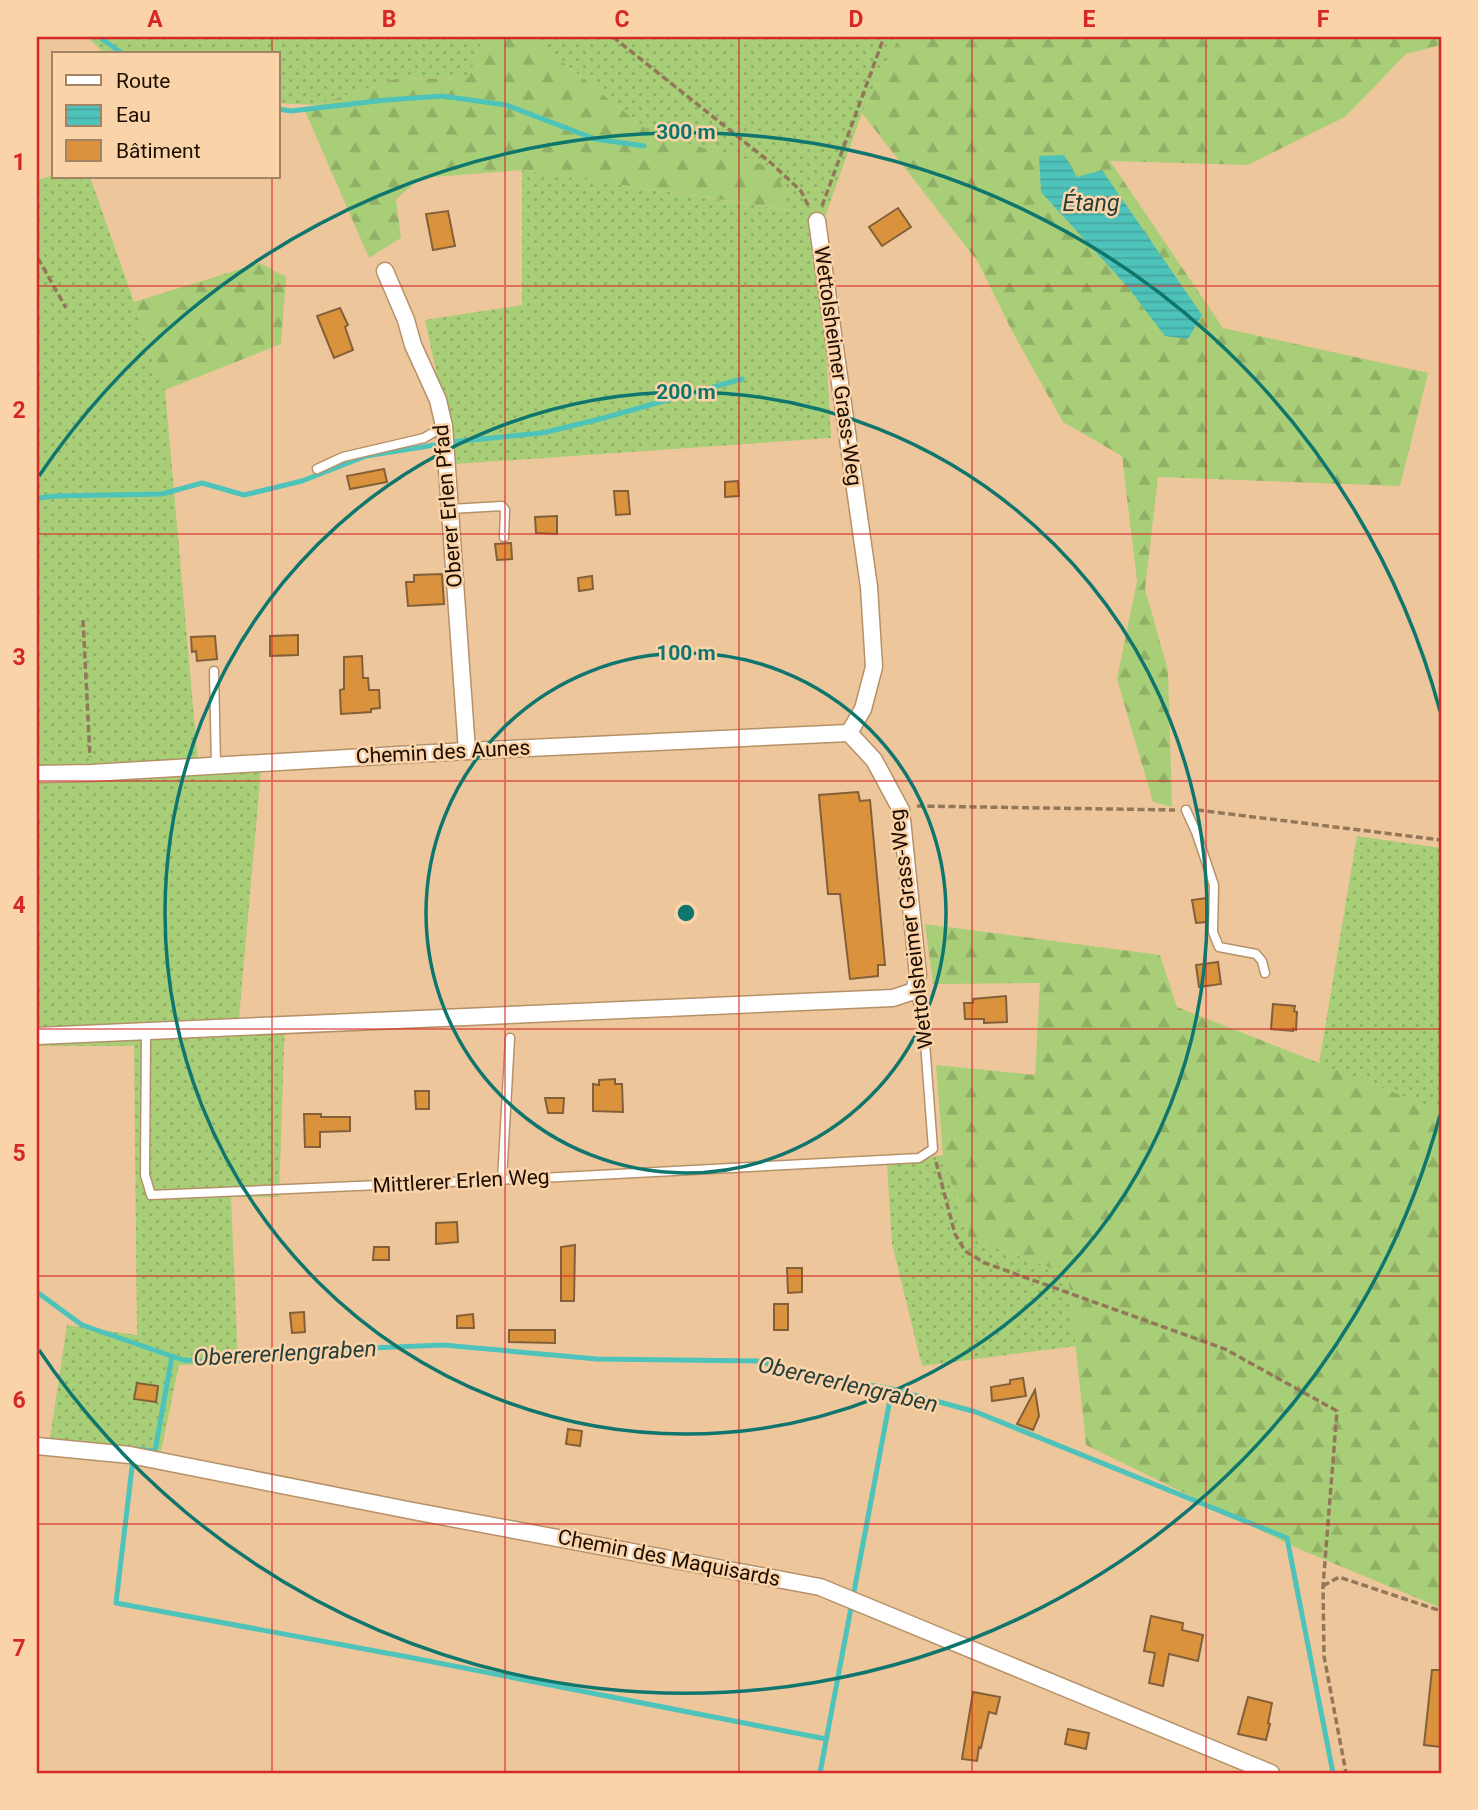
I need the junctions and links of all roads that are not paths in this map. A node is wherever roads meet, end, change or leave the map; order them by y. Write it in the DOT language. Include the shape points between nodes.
graph roads {
  1 [pos="817,221"];
  2 [pos="385,271"];
  3 [pos="444,426"];
  4 [pos="317,469"];
  5 [pos="450,509"];
  6 [pos="504,537"];
  7 [pos="214,671"];
  8 [pos="849,733"];
  9 [pos="467,751"];
  10 [pos="216,765"];
  11 [pos="37,774"];
  12 [pos="1186,810"];
  13 [pos="1265,973"];
  14 [pos="914,991"];
  15 [pos="146,1031"];
  16 [pos="37,1036"];
  17 [pos="510,1038"];
  18 [pos="933,1149"];
  19 [pos="502,1180"];
  20 [pos="37,1446"];
  21 [pos="1271,1773"];
  1 -- 8 [label="street, Wettolsheimer Grass-Weg" via="869,587 874,667 863,709"];
  2 -- 3 [label="street, Oberer Erlen Pfad"];
  3 -- 4 [label="lane" via="424,438 343,457"];
  3 -- 5 [label="street, Oberer Erlen Pfad"];
  5 -- 6 [label="lane" via="502,506"];
  5 -- 9 [label="street, Oberer Erlen Pfad"];
  7 -- 10 [label="lane"];
  8 -- 9 [label="street, Chemin des Aunes"];
  8 -- 14 [label="street, Wettolsheimer Grass-Weg" via="874,760 901,810 918,975"];
  9 -- 10 [label="street, Chemin des Aunes"];
  10 -- 11 [label="street, Chemin des Aunes"];
  12 -- 13 [label="lane" via="1214,885 1213,932 1219,947 1256,954"];
  14 -- 15 [label="street" via="893,999"];
  14 -- 18 [label="lane, Wettolsheimer Grass-Weg" via="923,1016"];
  15 -- 16 [label="street"];
  15 -- 19 [label="lane, Mittlerer Erlen Weg" via="145,1175 151,1195"];
  17 -- 19 [label="lane"];
  18 -- 19 [label="lane, Mittlerer Erlen Weg" via="919,1158"];
  20 -- 21 [label="street, Chemin des Maquisards" via="130,1455 820,1587"];
}
